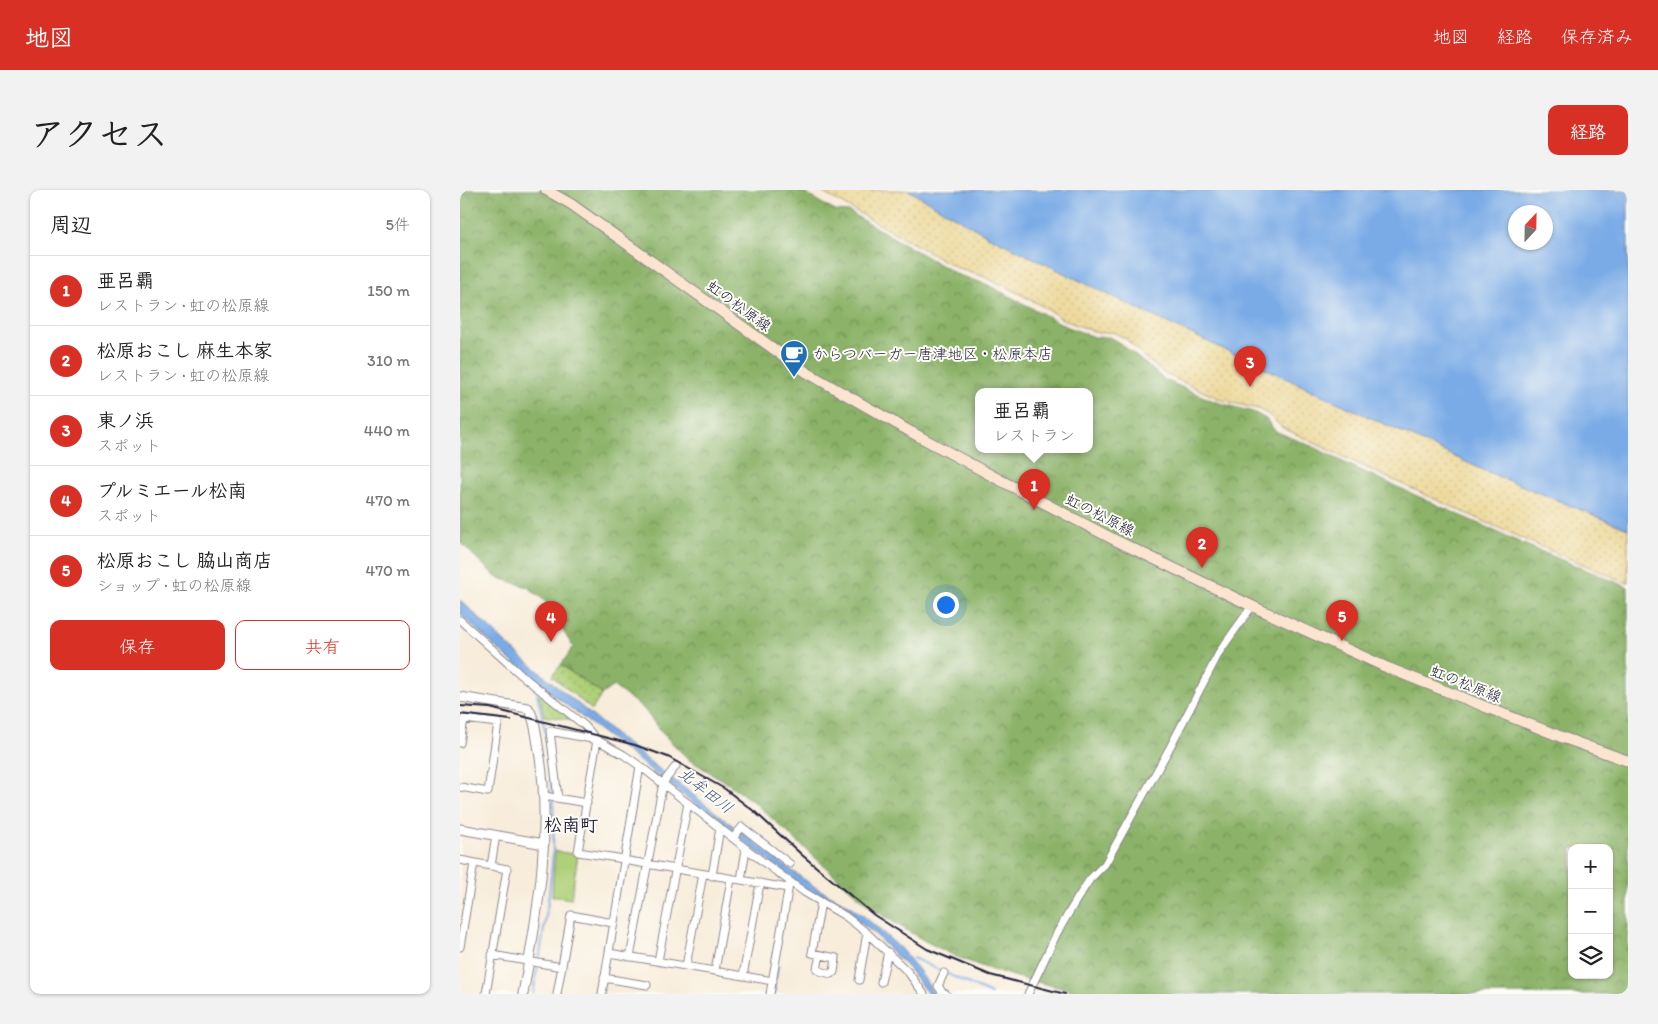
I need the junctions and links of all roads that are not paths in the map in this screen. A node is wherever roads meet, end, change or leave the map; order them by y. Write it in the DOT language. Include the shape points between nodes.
graph roads {
  1 [pos="546,190"];
  2 [pos="1252,606"];
  3 [pos="460,620"];
  4 [pos="460,697"];
  5 [pos="596,740"];
  6 [pos="460,743"];
  7 [pos="1628,761"];
  8 [pos="640,766"];
  9 [pos="676,766"];
  10 [pos="663,782"];
  11 [pos="460,787"];
  12 [pos="552,797"];
  13 [pos="587,803"];
  14 [pos="688,803"];
  15 [pos="720,828"];
  16 [pos="460,829"];
  17 [pos="496,835"];
  18 [pos="733,838"];
  19 [pos="544,844"];
  20 [pos="746,849"];
  21 [pos="460,860"];
  22 [pos="623,860"];
  23 [pos="474,862"];
  24 [pos="647,864"];
  25 [pos="790,864"];
  26 [pos="491,866"];
  27 [pos="675,869"];
  28 [pos="703,874"];
  29 [pos="712,876"];
  30 [pos="731,879"];
  31 [pos="741,880"];
  32 [pos="760,883"];
  33 [pos="789,885"];
  34 [pos="821,902"];
  35 [pos="613,923"];
  36 [pos="867,933"];
  37 [pos="460,947"];
  38 [pos="888,952"];
  39 [pos="609,953"];
  40 [pos="492,955"];
  41 [pos="820,955"];
  42 [pos="630,957"];
  43 [pos="658,961"];
  44 [pos="535,962"];
  45 [pos="686,966"];
  46 [pos="562,967"];
  47 [pos="715,971"];
  48 [pos="944,973"];
  49 [pos="744,976"];
  50 [pos="604,978"];
  51 [pos="858,980"];
  52 [pos="772,981"];
  53 [pos="881,982"];
  54 [pos="647,985"];
  55 [pos="486,994"];
  56 [pos="523,994"];
  57 [pos="557,994"];
  58 [pos="602,994"];
  59 [pos="770,994"];
  60 [pos="924,994"];
  61 [pos="946,994"];
  62 [pos="1028,994"];
  1 -- 2 [label="main road, 虹の松原線" via="806,372 998,479"];
  2 -- 7 [label="main road, 虹の松原線" via="1397,672"];
  2 -- 62 [label="street" via="1220,651 1105,864 1090,879 1057,933"];
  3 -- 5 [label="street" via="585,726"];
  4 -- 12 [label="street" via="530,710"];
  5 -- 8 [label="street"];
  5 -- 12 [label="street" via="550,731"];
  5 -- 13 [label="street"];
  6 -- 11 [label="street" via="464,718 498,723 488,792"];
  8 -- 10 [label="street"];
  8 -- 22 [label="street"];
  9 -- 10 [label="street"];
  10 -- 14 [label="street"];
  10 -- 24 [label="street"];
  12 -- 13 [label="street"];
  12 -- 19 [label="street"];
  13 -- 22 [label="street" via="578,852"];
  14 -- 15 [label="street"];
  14 -- 27 [label="street"];
  15 -- 18 [label="street"];
  15 -- 29 [label="street"];
  16 -- 17 [label="street"];
  17 -- 19 [label="street"];
  17 -- 26 [label="street"];
  18 -- 20 [label="street"];
  18 -- 25 [label="street" via="742,827"];
  19 -- 44 [label="street"];
  20 -- 31 [label="street"];
  20 -- 33 [label="street"];
  21 -- 23 [label="street"];
  22 -- 24 [label="street"];
  22 -- 35 [label="street"];
  23 -- 26 [label="street"];
  23 -- 37 [label="street"];
  24 -- 27 [label="street"];
  24 -- 42 [label="street"];
  26 -- 40 [label="street" via="507,869"];
  27 -- 28 [label="street"];
  27 -- 43 [label="street"];
  28 -- 29 [label="street"];
  28 -- 45 [label="street"];
  29 -- 30 [label="street"];
  30 -- 31 [label="street"];
  30 -- 47 [label="street"];
  31 -- 32 [label="street"];
  32 -- 33 [label="street"];
  32 -- 49 [label="street"];
  33 -- 34 [label="street"];
  33 -- 52 [label="street"];
  34 -- 36 [label="street"];
  34 -- 41 [label="street" via="812,953"];
  35 -- 39 [label="street"];
  35 -- 46 [label="street" via="571,915"];
  36 -- 38 [label="street"];
  36 -- 51 [label="street"];
  38 -- 53 [label="street"];
  38 -- 60 [label="street"];
  39 -- 42 [label="street"];
  39 -- 50 [label="street"];
  40 -- 44 [label="street"];
  40 -- 55 [label="street"];
  42 -- 43 [label="street"];
  43 -- 45 [label="street"];
  44 -- 46 [label="street"];
  44 -- 56 [label="street"];
  45 -- 47 [label="street"];
  46 -- 57 [label="street"];
  47 -- 49 [label="street"];
  48 -- 61 [label="street" via="938,986"];
  49 -- 52 [label="street"];
  50 -- 54 [label="street"];
  50 -- 58 [label="street"];
  52 -- 59 [label="street"];
}
